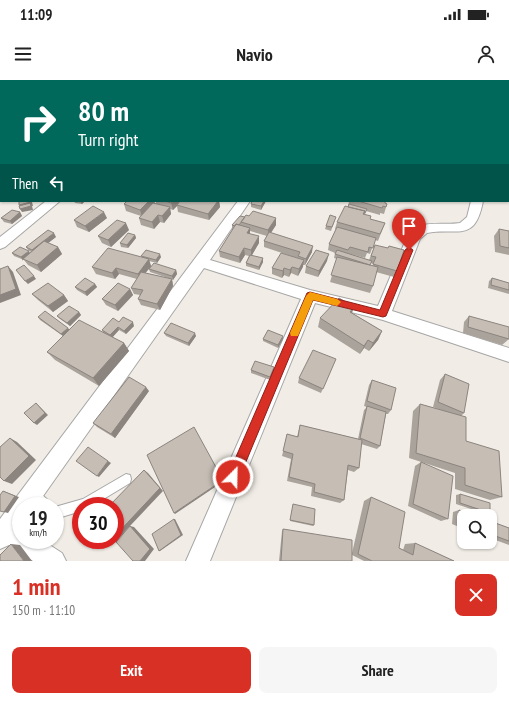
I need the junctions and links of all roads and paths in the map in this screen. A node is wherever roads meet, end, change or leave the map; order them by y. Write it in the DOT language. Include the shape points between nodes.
graph roads {
  1 [pos="48,202"];
  2 [pos="243,202"];
  3 [pos="477,202"];
  4 [pos="0,244"];
  5 [pos="202,262"];
  6 [pos="310,296"];
  7 [pos="383,314"];
  8 [pos="509,355"];
  9 [pos="126,479"];
  10 [pos="29,497"];
  11 [pos="64,511"];
  12 [pos="12,521"];
  13 [pos="3,534"];
  14 [pos="54,561"];
  15 [pos="198,561"];
  1 -- 4 [label="street"];
  2 -- 5 [label="street"];
  3 -- 7 [label="street" via="474,216 462,227 424,229 414,237"];
  5 -- 6 [label="street"];
  5 -- 10 [label="street"];
  6 -- 7 [label="street"];
  6 -- 15 [label="street"];
  7 -- 8 [label="street"];
  9 -- 11 [label="lane" via="85,504"];
  12 -- 13 [label="street"];
  13 -- 14 [label="street"];
}
